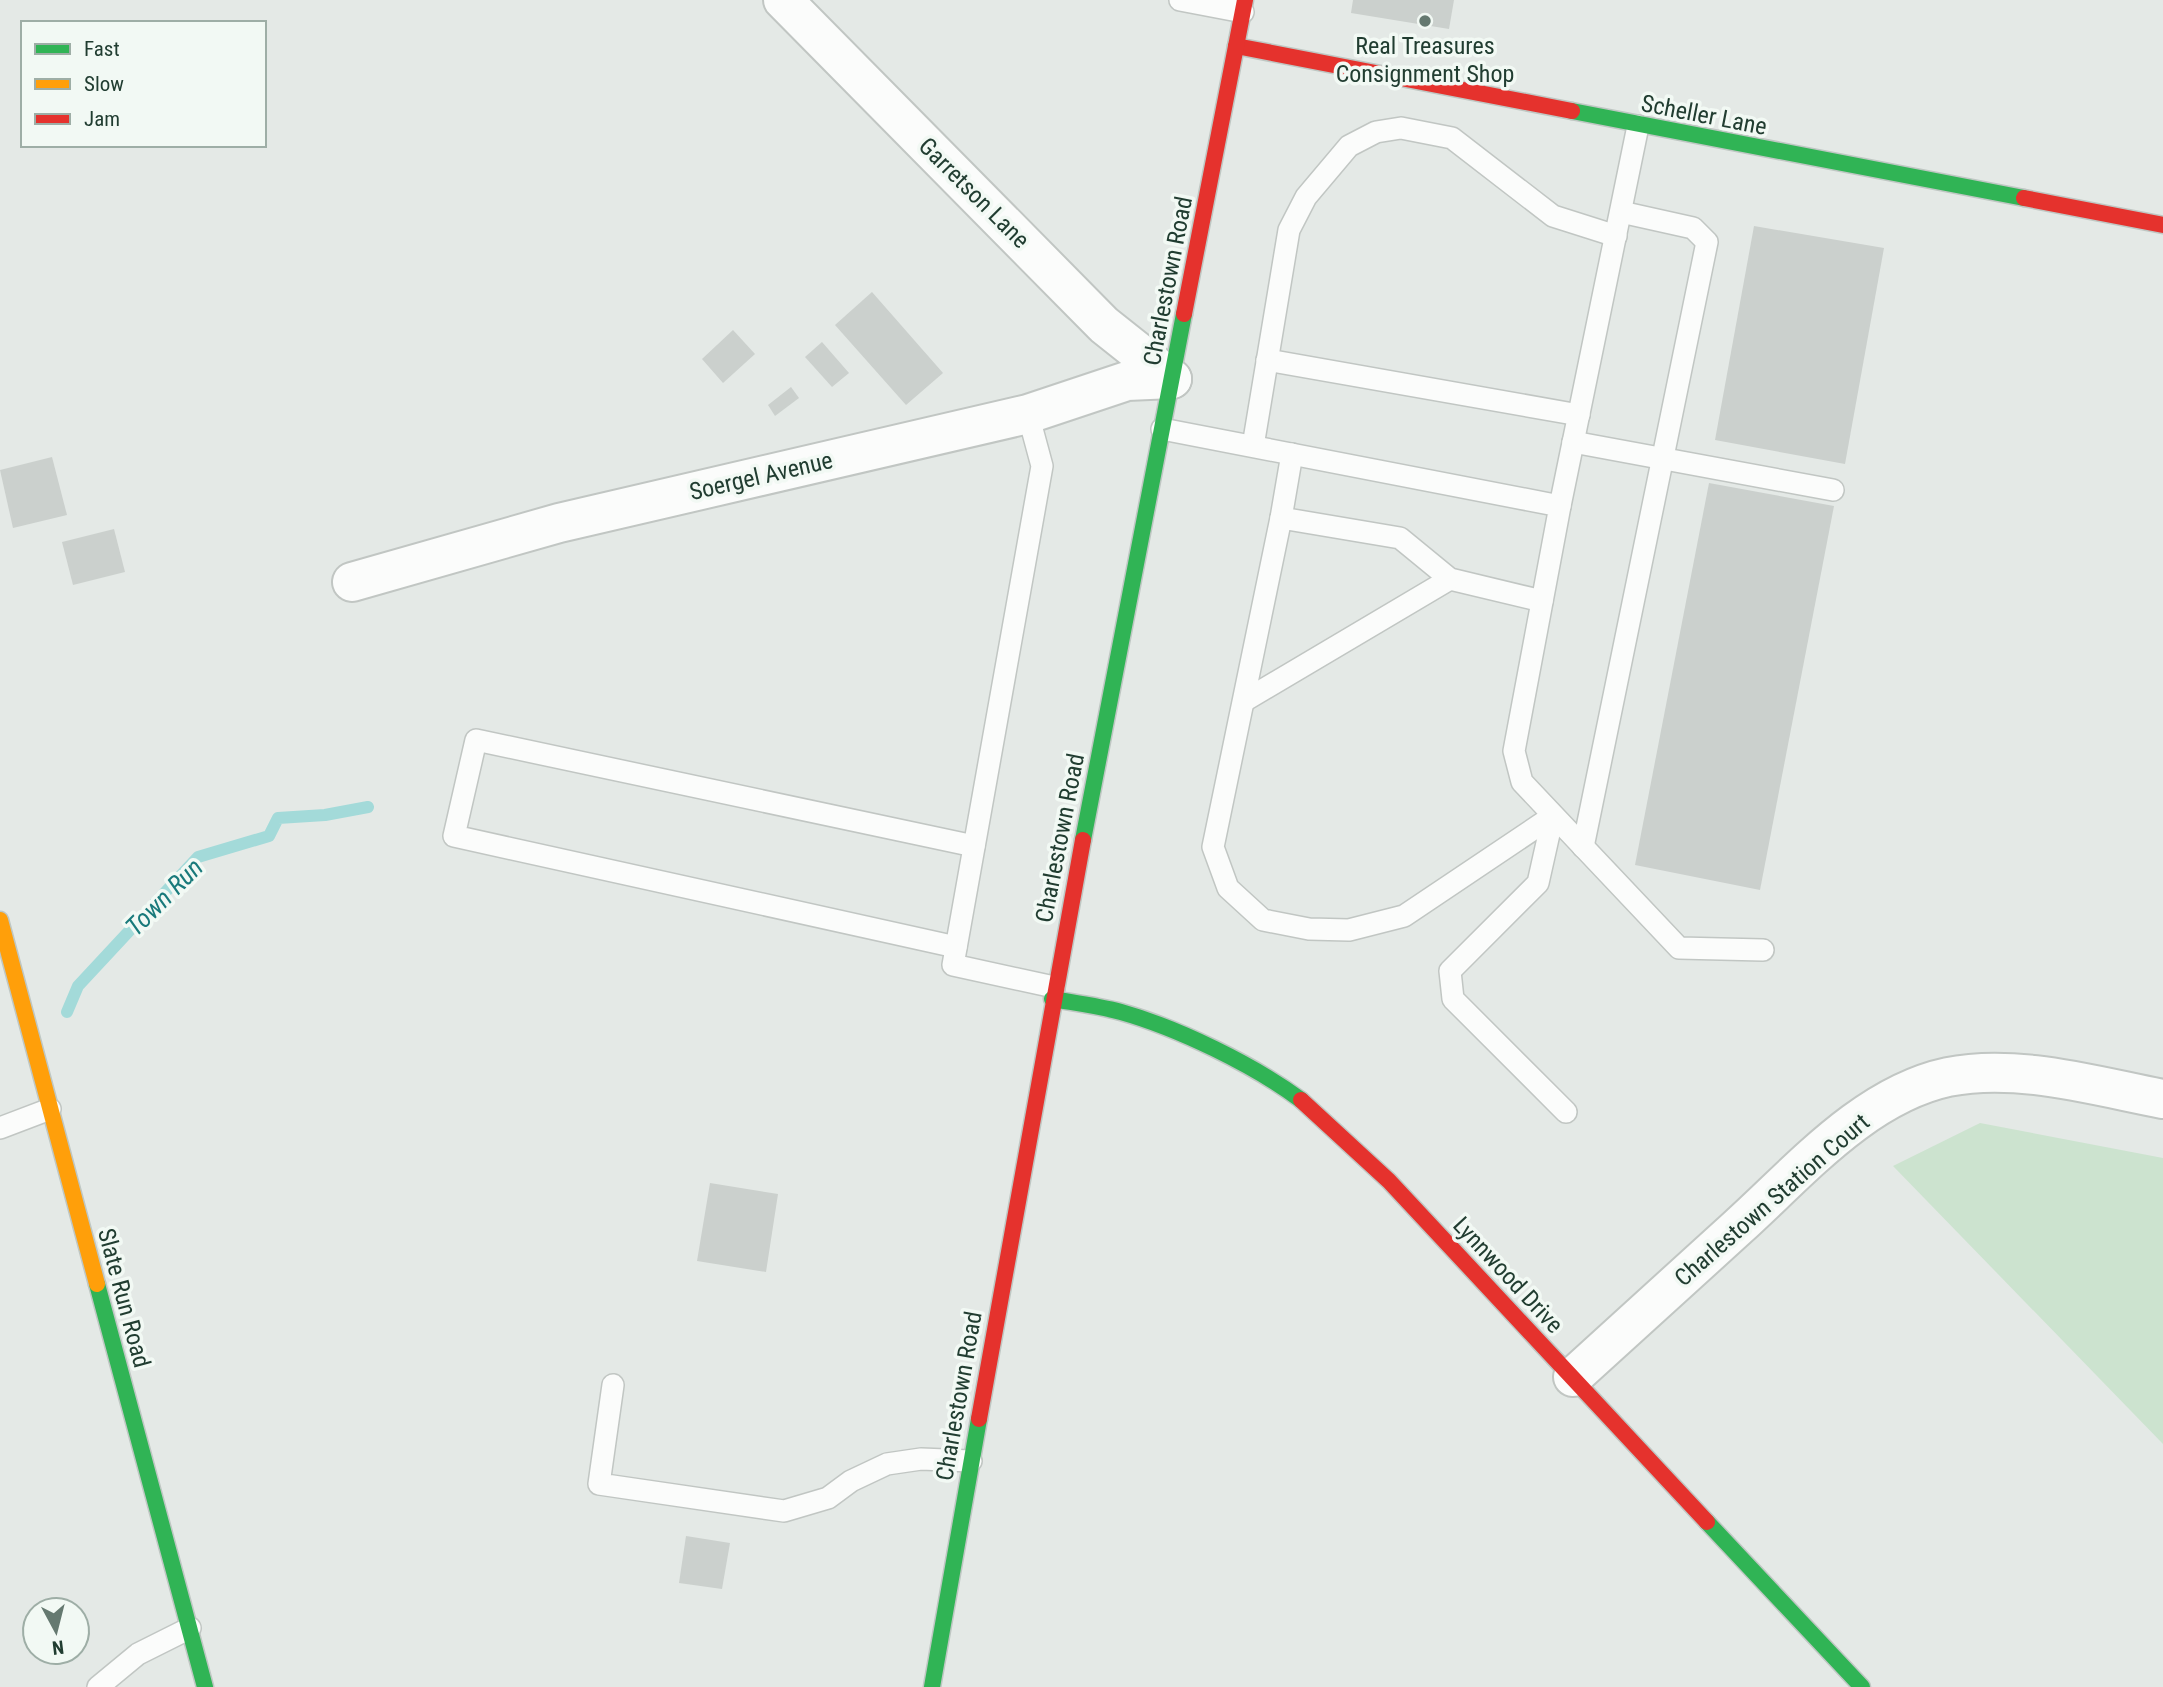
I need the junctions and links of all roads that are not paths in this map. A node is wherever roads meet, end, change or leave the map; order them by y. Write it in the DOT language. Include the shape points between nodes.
graph roads {
  1 [pos="783,0"];
  2 [pos="1180,0"];
  3 [pos="1244,6"];
  4 [pos="1237,46"];
  5 [pos="1638,126"];
  6 [pos="1620,212"];
  7 [pos="2163,225"];
  8 [pos="1615,236"];
  9 [pos="1267,360"];
  10 [pos="1172,379"];
  11 [pos="1028,414"];
  12 [pos="1579,415"];
  13 [pos="1162,429"];
  14 [pos="1573,442"];
  15 [pos="1252,446"];
  16 [pos="1292,454"];
  17 [pos="1663,459"];
  18 [pos="1833,490"];
  19 [pos="1560,506"];
  20 [pos="1281,518"];
  21 [pos="1450,579"];
  22 [pos="352,582"];
  23 [pos="1542,601"];
  24 [pos="1244,701"];
  25 [pos="1553,816"];
  26 [pos="974,846"];
  27 [pos="1583,847"];
  28 [pos="0,920"];
  29 [pos="956,947"];
  30 [pos="1763,950"];
  31 [pos="1053,993"];
  32 [pos="2163,1099"];
  33 [pos="50,1109"];
  34 [pos="1566,1112"];
  35 [pos="0,1128"];
  36 [pos="1573,1377"];
  37 [pos="613,1385"];
  38 [pos="971,1461"];
  39 [pos="190,1628"];
  40 [pos="98,1687"];
  41 [pos="205,1687"];
  42 [pos="932,1687"];
  43 [pos="1862,1687"];
  1 -- 10 [label="street, Garretson Lane" via="1104,325"];
  2 -- 3 [label="lane"];
  3 -- 4 [label="street, Charlestown Road"];
  4 -- 5 [label="street, Scheller Lane"];
  4 -- 10 [label="street, Charlestown Road"];
  5 -- 6 [label="lane"];
  5 -- 7 [label="street, Scheller Lane"];
  6 -- 8 [label="lane"];
  6 -- 17 [label="lane" via="1693,228 1707,242"];
  8 -- 9 [label="lane" via="1553,216 1452,138 1401,128 1376,132 1349,146 1306,197 1289,230"];
  8 -- 12 [label="lane"];
  9 -- 12 [label="lane"];
  9 -- 15 [label="lane"];
  10 -- 11 [label="street, Soergel Avenue" via="1127,381"];
  10 -- 13 [label="street, Charlestown Road"];
  11 -- 22 [label="street, Soergel Avenue" via="559,523"];
  11 -- 26 [label="lane" via="1042,466"];
  12 -- 14 [label="lane"];
  13 -- 15 [label="lane"];
  13 -- 31 [label="street, Charlestown Road"];
  14 -- 17 [label="lane"];
  14 -- 19 [label="lane"];
  15 -- 16 [label="lane"];
  16 -- 19 [label="lane"];
  16 -- 20 [label="lane"];
  17 -- 18 [label="lane"];
  17 -- 27 [label="lane"];
  19 -- 23 [label="lane"];
  20 -- 21 [label="lane" via="1400,538"];
  20 -- 24 [label="lane"];
  21 -- 23 [label="lane"];
  21 -- 24 [label="lane"];
  23 -- 25 [label="lane" via="1514,751 1522,782"];
  24 -- 25 [label="lane" via="1213,847 1228,888 1263,920 1309,929 1349,930 1404,916"];
  25 -- 27 [label="lane"];
  25 -- 34 [label="lane" via="1538,883 1450,971 1453,999"];
  26 -- 29 [label="lane"];
  26 -- 29 [label="lane" via="476,740 454,836"];
  27 -- 30 [label="lane" via="1679,948"];
  28 -- 33 [label="street, Slate Run Road"];
  29 -- 31 [label="lane" via="953,965"];
  31 -- 36 [label="street, Lynnwood Drive" via="1122,1012 1200,1043 1275,1081 1314,1110 1389,1181"];
  31 -- 38 [label="street, Charlestown Road"];
  32 -- 36 [label="street, Charlestown Station Court" via="2062,1080 1984,1073 1914,1087 1821,1152"];
  33 -- 35 [label="lane"];
  33 -- 39 [label="street, Slate Run Road"];
  36 -- 43 [label="street, Lynnwood Drive"];
  37 -- 38 [label="lane" via="599,1484 784,1511 828,1498 887,1464 921,1459"];
  38 -- 42 [label="street, Charlestown Road"];
  39 -- 40 [label="lane" via="138,1654"];
  39 -- 41 [label="street, Slate Run Road"];
}
